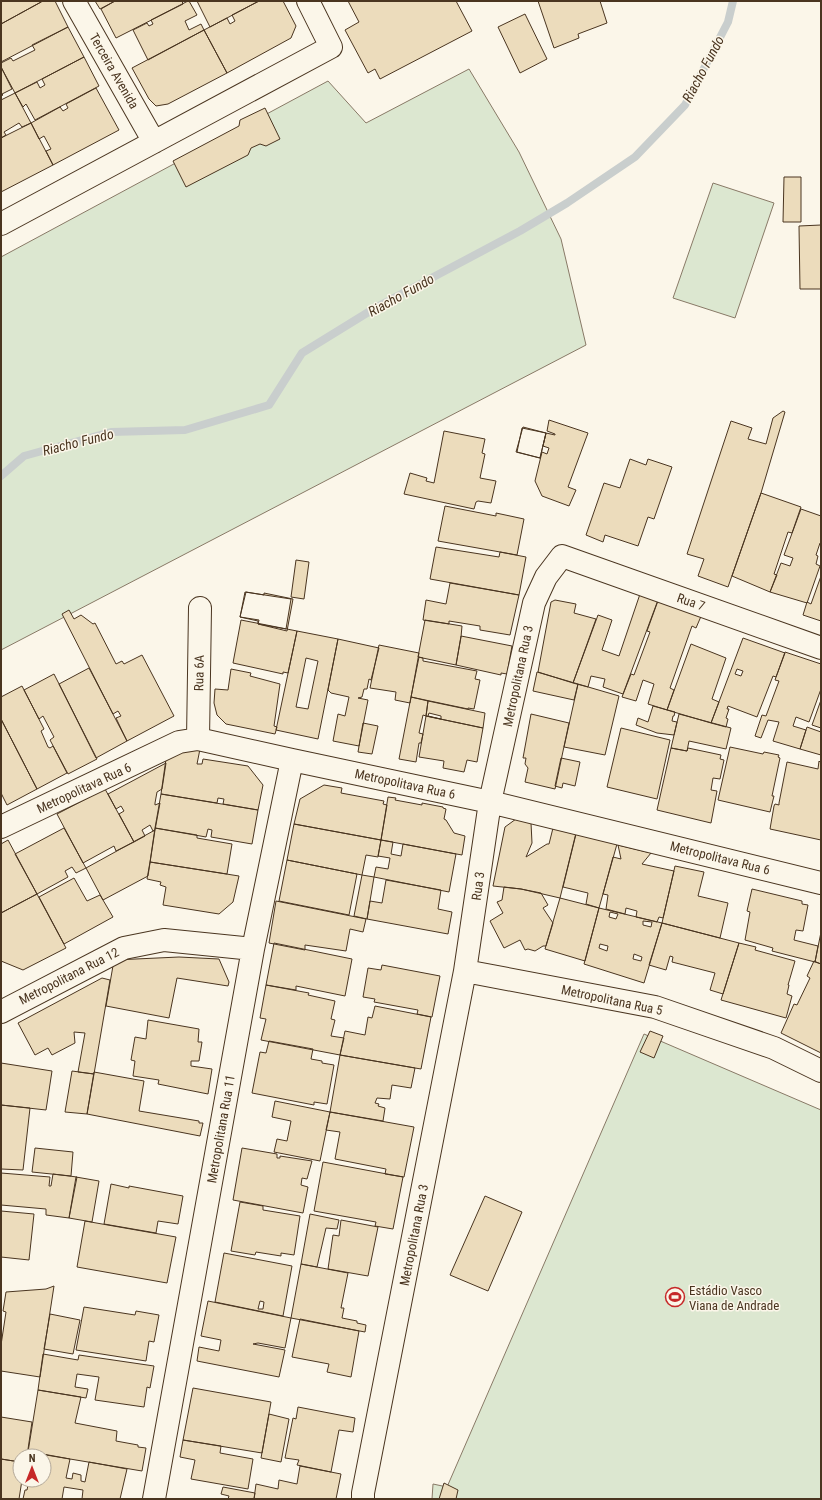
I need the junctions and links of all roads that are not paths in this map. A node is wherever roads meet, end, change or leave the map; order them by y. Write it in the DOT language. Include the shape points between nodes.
graph roads {
  1 [pos="74,1"];
  2 [pos="308,1"];
  3 [pos="154,142"];
  4 [pos="1,224"];
  5 [pos="562,556"];
  6 [pos="200,608"];
  7 [pos="821,648"];
  8 [pos="198,739"];
  9 [pos="292,760"];
  10 [pos="490,802"];
  11 [pos="1,827"];
  12 [pos="821,883"];
  13 [pos="253,949"];
  14 [pos="465,971"];
  15 [pos="3,1007"];
  16 [pos="821,1071"];
  17 [pos="154,1499"];
  18 [pos="363,1499"];
  1 -- 3 [label="street, Terceira Avenida"];
  2 -- 3 [label="street" via="331,47"];
  3 -- 4 [label="street"];
  5 -- 7 [label="street, Rua 7"];
  5 -- 10 [label="street, Metropolitana Rua 3" via="546,577 534,603"];
  6 -- 8 [label="street, Rua 6A"];
  8 -- 9 [label="street, Metropolitava Rua 6"];
  8 -- 11 [label="street, Metropolitava Rua 6" via="179,742"];
  9 -- 10 [label="street, Metropolitava Rua 6"];
  9 -- 13 [label="street, Metropolitana Rua 11"];
  10 -- 12 [label="street, Metropolitava Rua 6"];
  10 -- 14 [label="street, Rua 3"];
  13 -- 15 [label="street, Metropolitana Rua 12" via="164,940 124,948"];
  13 -- 17 [label="street, Metropolitana Rua 11"];
  14 -- 16 [label="street, Metropolitana Rua 5" via="655,1007 774,1048"];
  14 -- 18 [label="street, Metropolitana Rua 3"];
}
